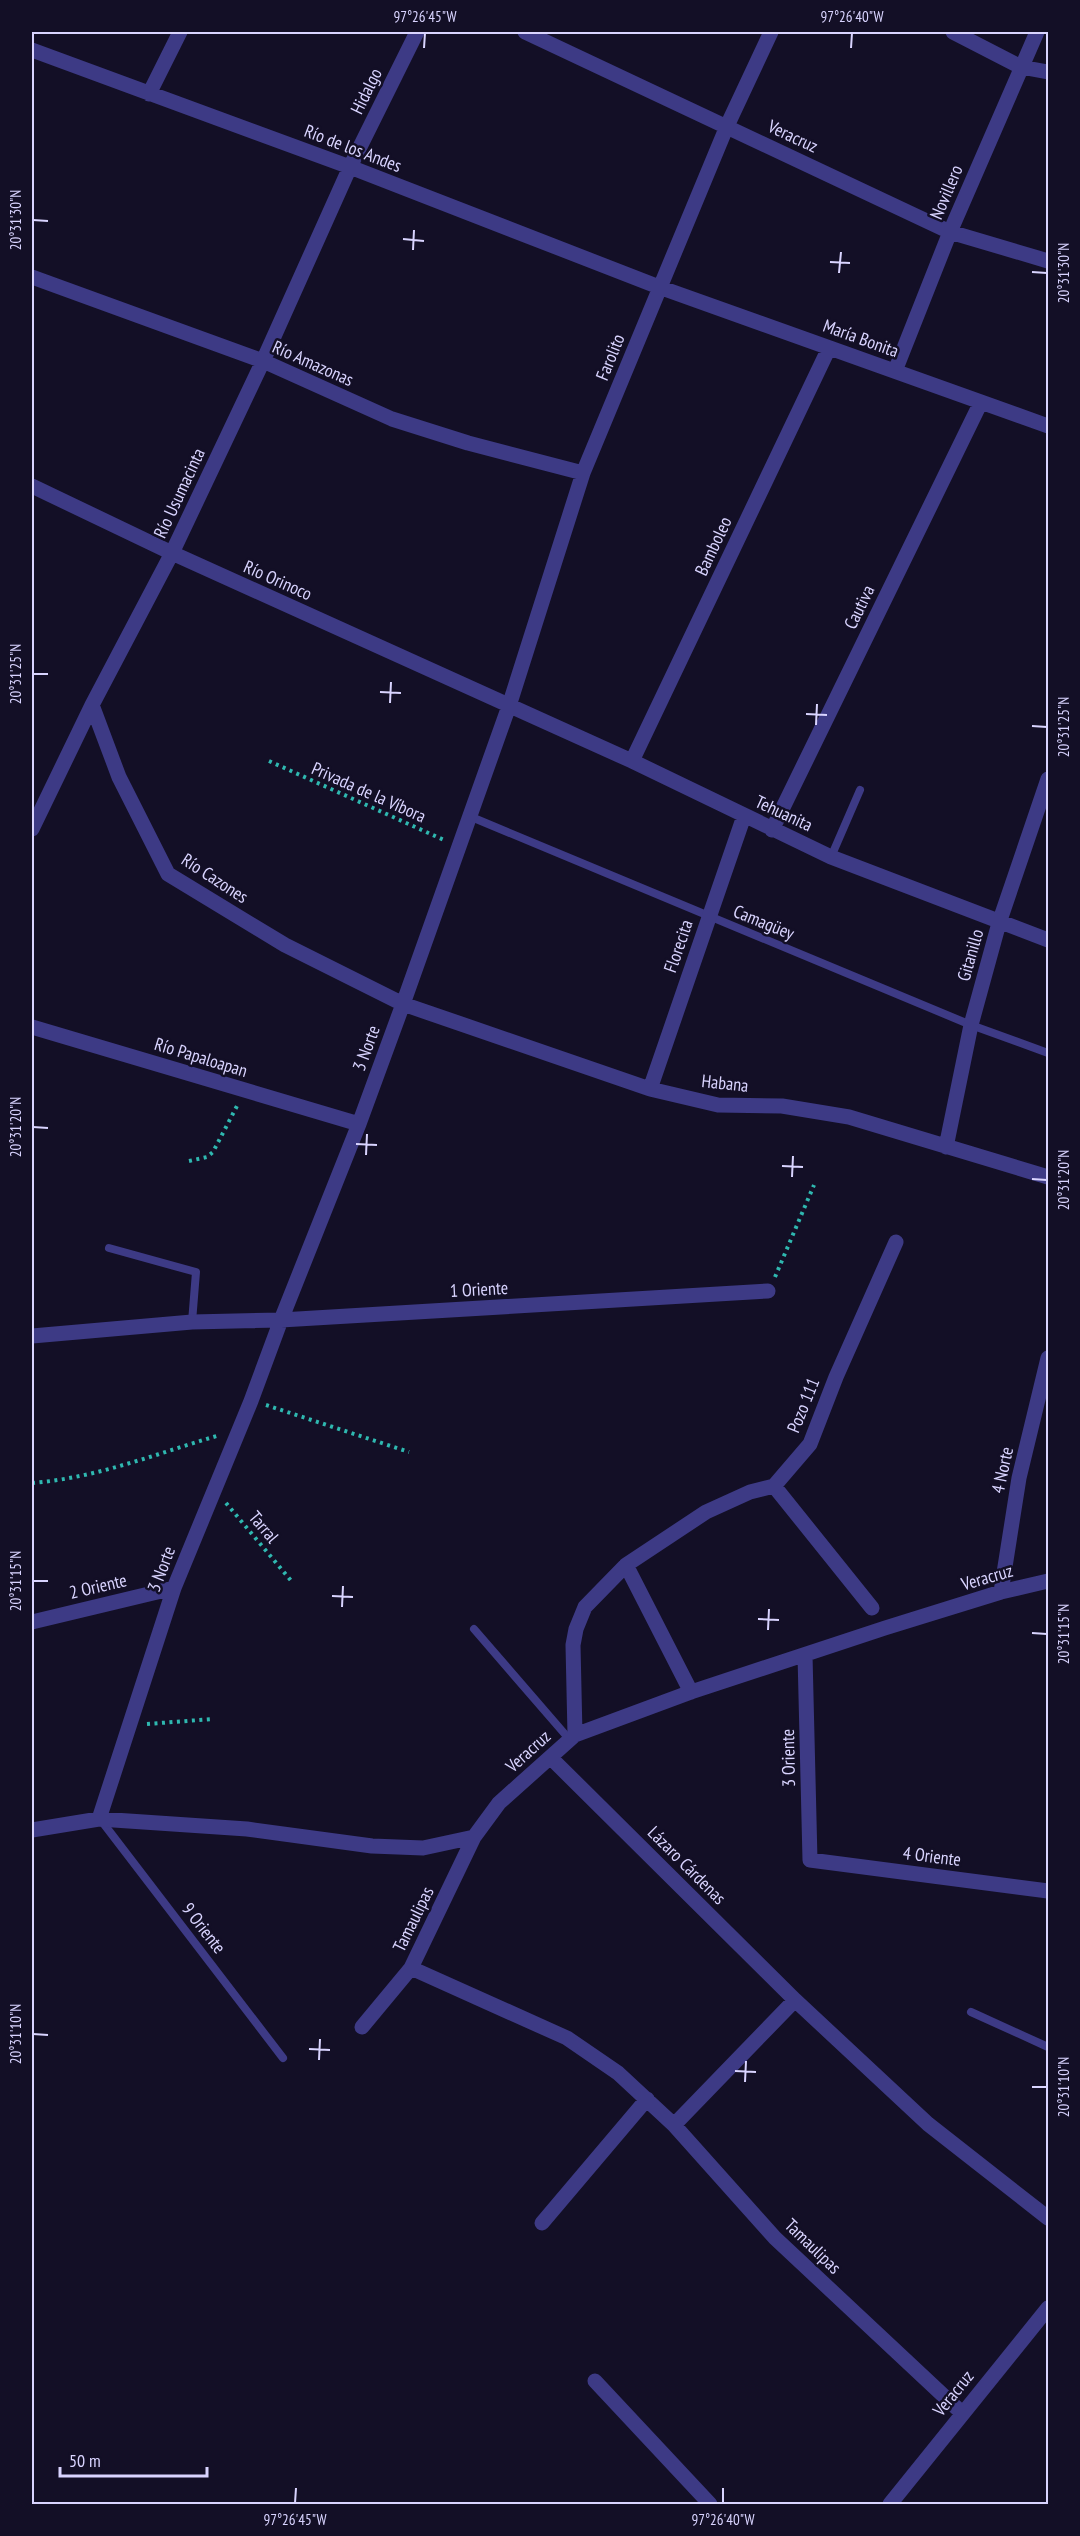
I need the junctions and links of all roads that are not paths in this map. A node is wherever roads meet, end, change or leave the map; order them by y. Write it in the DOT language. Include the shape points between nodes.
graph roads {
  1 [pos="180,32"];
  2 [pos="417,32"];
  3 [pos="525,32"];
  4 [pos="771,32"];
  5 [pos="953,32"];
  6 [pos="1037,32"];
  7 [pos="32,50"];
  8 [pos="1021,67"];
  9 [pos="1048,72"];
  10 [pos="149,94"];
  11 [pos="727,126"];
  12 [pos="350,167"];
  13 [pos="950,232"];
  14 [pos="1048,261"];
  15 [pos="32,277"];
  16 [pos="659,287"];
  17 [pos="830,348"];
  18 [pos="263,361"];
  19 [pos="895,371"];
  20 [pos="981,402"];
  21 [pos="1048,426"];
  22 [pos="583,473"];
  23 [pos="32,486"];
  24 [pos="172,553"];
  25 [pos="92,705"];
  26 [pos="509,706"];
  27 [pos="633,761"];
  28 [pos="1048,779"];
  29 [pos="860,790"];
  30 [pos="469,816"];
  31 [pos="744,816"];
  32 [pos="32,829"];
  33 [pos="772,830"];
  34 [pos="831,856"];
  35 [pos="708,917"];
  36 [pos="999,923"];
  37 [pos="1048,940"];
  38 [pos="403,1004"];
  39 [pos="970,1025"];
  40 [pos="32,1027"];
  41 [pos="1048,1053"];
  42 [pos="650,1089"];
  43 [pos="359,1124"];
  44 [pos="946,1147"];
  45 [pos="1048,1178"];
  46 [pos="896,1242"];
  47 [pos="109,1248"];
  48 [pos="768,1291"];
  49 [pos="281,1320"];
  50 [pos="192,1322"];
  51 [pos="32,1336"];
  52 [pos="1048,1358"];
  53 [pos="774,1486"];
  54 [pos="626,1565"];
  55 [pos="1048,1581"];
  56 [pos="174,1588"];
  57 [pos="1001,1592"];
  58 [pos="872,1608"];
  59 [pos="32,1622"];
  60 [pos="474,1629"];
  61 [pos="805,1655"];
  62 [pos="691,1692"];
  63 [pos="572,1737"];
  64 [pos="551,1758"];
  65 [pos="99,1819"];
  66 [pos="32,1830"];
  67 [pos="474,1837"];
  68 [pos="810,1860"];
  69 [pos="1048,1891"];
  70 [pos="411,1968"];
  71 [pos="795,2000"];
  72 [pos="971,2012"];
  73 [pos="362,2027"];
  74 [pos="1048,2048"];
  75 [pos="283,2058"];
  76 [pos="647,2099"];
  77 [pos="674,2125"];
  78 [pos="1048,2218"];
  79 [pos="542,2223"];
  80 [pos="1048,2308"];
  81 [pos="595,2381"];
  82 [pos="962,2413"];
  83 [pos="710,2505"];
  84 [pos="890,2505"];
  1 -- 10 [label="street"];
  2 -- 12 [label="street, Hidalgo"];
  3 -- 11 [label="street, Veracruz"];
  4 -- 11 [label="street, Farolito"];
  5 -- 8 [label="street"];
  6 -- 8 [label="street, Novillero"];
  7 -- 10 [label="street, Río de los Andes"];
  8 -- 9 [label="street"];
  8 -- 13 [label="street, Novillero"];
  10 -- 12 [label="street, Río de los Andes"];
  11 -- 13 [label="street, Veracruz"];
  11 -- 16 [label="street, Farolito"];
  12 -- 16 [label="street, Río de los Andes"];
  12 -- 18 [label="street, Río Usumacinta"];
  13 -- 14 [label="street, Veracruz"];
  13 -- 19 [label="street, Novillero"];
  15 -- 18 [label="street, Río Amazonas"];
  16 -- 17 [label="street, María Bonita"];
  16 -- 22 [label="street, Farolito"];
  17 -- 19 [label="street, María Bonita"];
  17 -- 27 [label="street, Bamboleo"];
  18 -- 22 [label="street, Río Amazonas" via="392,419"];
  18 -- 24 [label="street, Río Usumacinta"];
  19 -- 20 [label="street, María Bonita"];
  20 -- 21 [label="street, María Bonita"];
  20 -- 33 [label="street, Cautiva"];
  22 -- 26 [label="street, Farolito"];
  23 -- 24 [label="street, Río Orinoco"];
  24 -- 25 [label="street, Río Usumacinta"];
  24 -- 26 [label="street, Río Orinoco"];
  25 -- 32 [label="street, Río Usumacinta"];
  25 -- 38 [label="street, Río Cazones" via="119,777 168,874 285,945"];
  26 -- 27 [label="street, Tehuanita"];
  26 -- 30 [label="street, 3 Norte"];
  27 -- 31 [label="street, Tehuanita"];
  28 -- 36 [label="street, Gitanillo"];
  29 -- 34 [label="lane"];
  30 -- 35 [label="lane, Camagüey"];
  30 -- 38 [label="street, 3 Norte"];
  31 -- 33 [label="street, Tehuanita"];
  31 -- 35 [label="street, Florecita"];
  33 -- 34 [label="street, Tehuanita"];
  34 -- 36 [label="street, Tehuanita"];
  35 -- 39 [label="lane, Camagüey"];
  35 -- 42 [label="street, Florecita"];
  36 -- 37 [label="street, Tehuanita"];
  36 -- 39 [label="street, Gitanillo"];
  38 -- 42 [label="street, Habana"];
  38 -- 43 [label="street, 3 Norte"];
  39 -- 41 [label="lane, Camagüey"];
  39 -- 44 [label="street, Gitanillo"];
  40 -- 43 [label="street, Río Papaloapan"];
  42 -- 44 [label="street, Habana" via="718,1105 782,1106 849,1117"];
  43 -- 49 [label="street, 3 Norte"];
  44 -- 45 [label="street, Habana"];
  46 -- 53 [label="street, Pozo 111" via="810,1444"];
  47 -- 50 [label="lane" via="196,1272"];
  48 -- 49 [label="street, 1 Oriente"];
  49 -- 50 [label="street, 1 Oriente"];
  49 -- 56 [label="street, 3 Norte"];
  50 -- 51 [label="street, 1 Oriente"];
  52 -- 57 [label="street, 4 Norte" via="1019,1478"];
  53 -- 54 [label="street" via="706,1512"];
  53 -- 58 [label="street"];
  54 -- 62 [label="street"];
  54 -- 63 [label="street" via="585,1607 576,1629"];
  55 -- 57 [label="street, Veracruz"];
  56 -- 59 [label="street, 2 Oriente"];
  56 -- 65 [label="street, 3 Norte"];
  57 -- 61 [label="street, Veracruz"];
  60 -- 63 [label="lane"];
  61 -- 62 [label="street, Veracruz"];
  61 -- 68 [label="street, 3 Oriente"];
  62 -- 63 [label="street, Veracruz"];
  63 -- 64 [label="street, Veracruz"];
  64 -- 67 [label="street, Veracruz" via="499,1803"];
  64 -- 71 [label="street, Lázaro Cárdenas"];
  65 -- 66 [label="street"];
  65 -- 67 [label="street" via="247,1829 372,1846 423,1848"];
  65 -- 75 [label="lane, 9 Oriente"];
  67 -- 70 [label="street, Tamaulipas"];
  68 -- 69 [label="street, 4 Oriente"];
  70 -- 73 [label="street"];
  70 -- 76 [label="street, Tamaulipas" via="567,2038 618,2073"];
  71 -- 77 [label="street"];
  71 -- 78 [label="street, Lázaro Cárdenas" via="928,2124"];
  72 -- 74 [label="lane"];
  76 -- 77 [label="street, Tamaulipas"];
  76 -- 79 [label="street"];
  77 -- 82 [label="street, Tamaulipas" via="775,2238"];
  80 -- 82 [label="street, Veracruz"];
  81 -- 83 [label="street"];
  82 -- 84 [label="street, Veracruz"];
}
